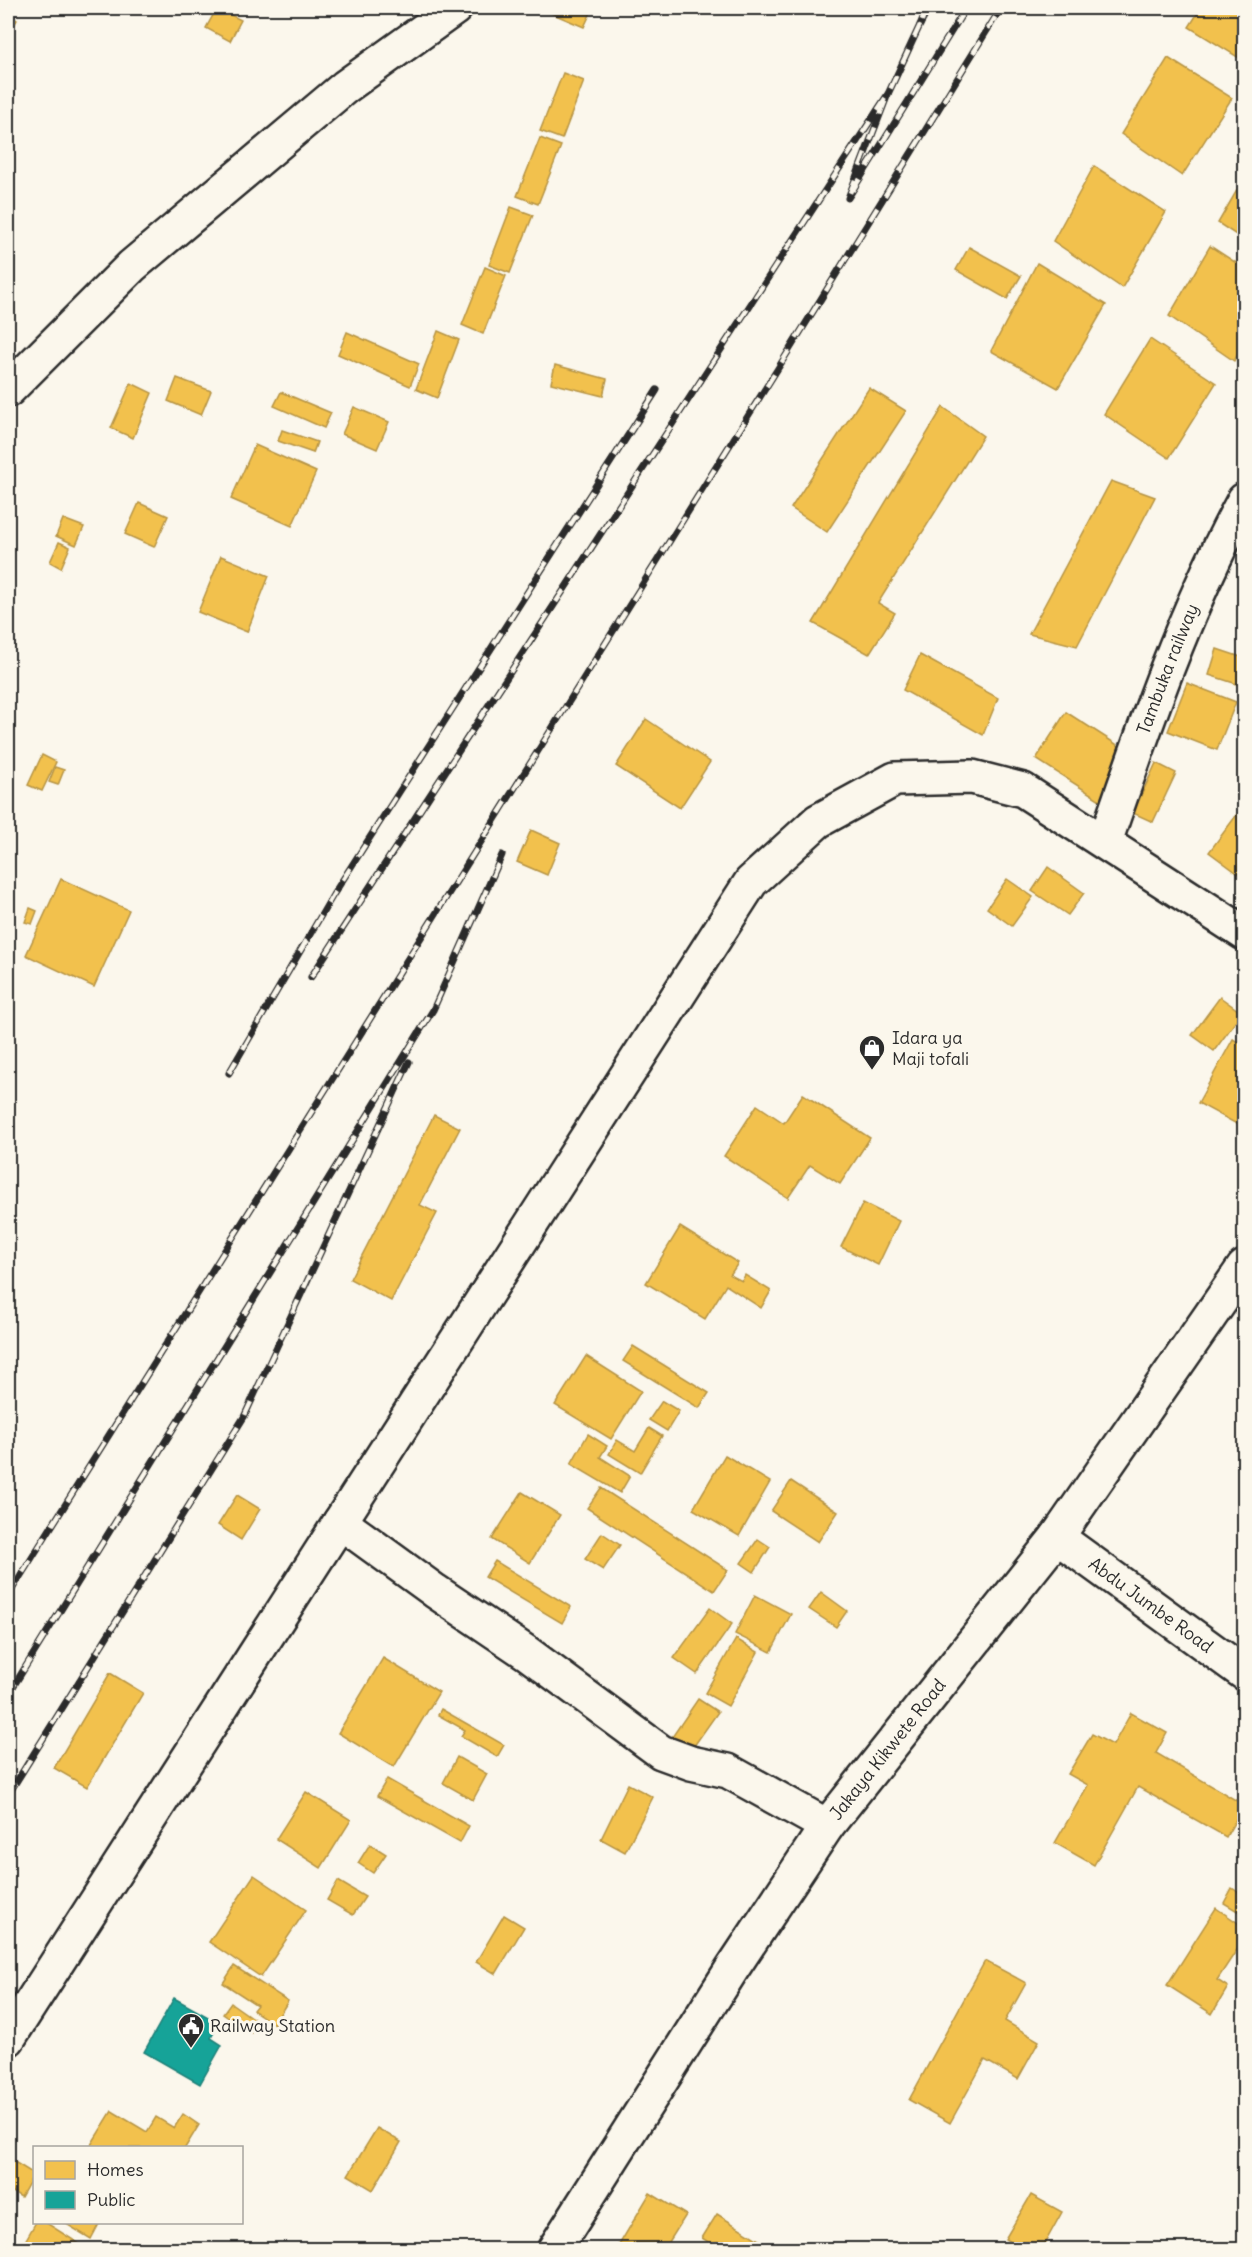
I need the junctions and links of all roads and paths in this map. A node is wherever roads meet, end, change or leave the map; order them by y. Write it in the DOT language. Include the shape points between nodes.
graph roads {
  1 [pos="455,8"];
  2 [pos="8,390"];
  3 [pos="1245,500"];
  4 [pos="1105,842"];
  5 [pos="1245,933"];
  6 [pos="1245,1267"];
  7 [pos="340,1522"];
  8 [pos="1057,1537"];
  9 [pos="1245,1672"];
  10 [pos="827,1826"];
  11 [pos="8,2039"];
  12 [pos="554,2250"];
  1 -- 2 [label="street" via="345,87 132,266"];
  3 -- 4 [label="street, Tambuka railway" via="1214,557 1156,692"];
  4 -- 5 [label="street"];
  4 -- 7 [label="street" via="1023,790 972,777 895,779 818,821 751,882"];
  6 -- 8 [label="street, Jakaya Kikwete Road"];
  7 -- 10 [label="street" via="661,1752 728,1771"];
  7 -- 11 [label="street"];
  8 -- 9 [label="street, Abdu Jumbe Road"];
  8 -- 10 [label="street, Jakaya Kikwete Road"];
  10 -- 12 [label="street, Jakaya Kikwete Road"];
}
